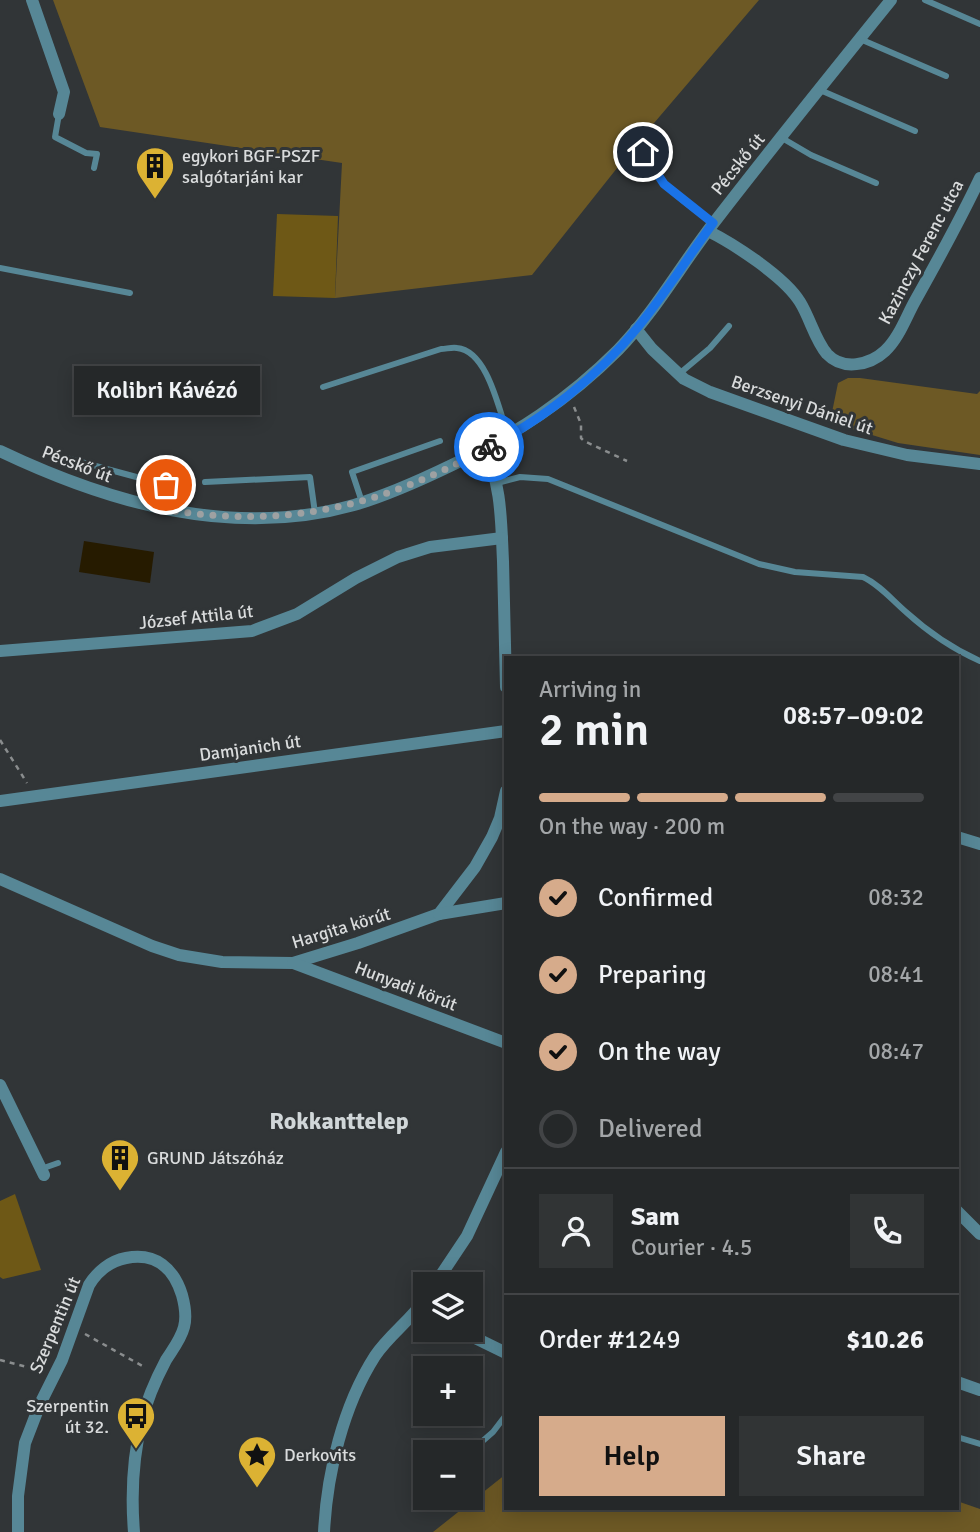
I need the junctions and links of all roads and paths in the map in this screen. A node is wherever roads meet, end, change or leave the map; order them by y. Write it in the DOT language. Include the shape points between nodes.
graph roads {
  1 [pos="32,0"];
  2 [pos="891,0"];
  3 [pos="925,0"];
  4 [pos="980,24"];
  5 [pos="860,39"];
  6 [pos="946,76"];
  7 [pos="820,90"];
  8 [pos="59,114"];
  9 [pos="915,131"];
  10 [pos="782,138"];
  11 [pos="643,152"];
  12 [pos="94,168"];
  13 [pos="980,178"];
  14 [pos="876,183"];
  15 [pos="710,227"];
  16 [pos="0,268"];
  17 [pos="130,293"];
  18 [pos="729,326"];
  19 [pos="636,329"];
  20 [pos="679,374"];
  21 [pos="323,387"];
  22 [pos="567,395"];
  23 [pos="508,437"];
  24 [pos="440,441"];
  25 [pos="484,449"];
  26 [pos="0,451"];
  27 [pos="66,458"];
  28 [pos="627,461"];
  29 [pos="980,464"];
  30 [pos="205,482"];
  31 [pos="497,484"];
  32 [pos="362,502"];
  33 [pos="162,509"];
  34 [pos="315,513"];
  35 [pos="502,538"];
  36 [pos="0,651"];
  37 [pos="505,656"];
  38 [pos="980,661"];
  39 [pos="504,731"];
  40 [pos="0,740"];
  41 [pos="37,797"];
  42 [pos="504,799"];
  43 [pos="0,801"];
  44 [pos="959,838"];
  45 [pos="980,844"];
  46 [pos="0,879"];
  47 [pos="504,903"];
  48 [pos="439,914"];
  49 [pos="293,963"];
  50 [pos="504,1041"];
  51 [pos="0,1085"];
  52 [pos="504,1156"];
  53 [pos="58,1163"];
  54 [pos="43,1172"];
  55 [pos="959,1213"];
  56 [pos="980,1234"];
  57 [pos="443,1272"];
  58 [pos="413,1315"];
  59 [pos="73,1326"];
  60 [pos="483,1342"];
  61 [pos="504,1352"];
  62 [pos="0,1360"];
  63 [pos="55,1374"];
  64 [pos="158,1376"];
  65 [pos="959,1383"];
  66 [pos="980,1390"];
  67 [pos="504,1418"];
  68 [pos="959,1438"];
  69 [pos="483,1441"];
  70 [pos="980,1444"];
  71 [pos="18,1532"];
  72 [pos="134,1532"];
  73 [pos="324,1532"];
  1 -- 8 [label="street" via="64,92"];
  2 -- 5 [label="street, Pécskő út"];
  3 -- 4 [label="lane"];
  5 -- 6 [label="lane"];
  5 -- 7 [label="street, Pécskő út"];
  7 -- 9 [label="lane"];
  7 -- 10 [label="street, Pécskő út"];
  8 -- 12 [label="lane" via="55,137 97,154"];
  10 -- 14 [label="lane"];
  10 -- 15 [label="street, Pécskő út"];
  11 -- 15 [label="lane" via="664,184"];
  13 -- 15 [label="street, Kazinczy Ferenc utca" via="894,340 874,360 860,365 830,357 790,290"];
  15 -- 19 [label="street, Pécskő út"];
  16 -- 17 [label="lane"];
  18 -- 20 [label="lane"];
  19 -- 20 [label="street, Berzsenyi Dániel út"];
  19 -- 22 [label="street, Pécskő út"];
  20 -- 29 [label="street, Berzsenyi Dániel út" via="710,391 844,440 907,455"];
  21 -- 23 [label="lane" via="441,349 457,348 471,352 482,364"];
  22 -- 23 [label="street, Pécskő út"];
  22 -- 28 [label="path" via="579,416 581,439"];
  23 -- 25 [label="street, Pécskő út"];
  24 -- 32 [label="lane" via="352,471"];
  25 -- 31 [label="street"];
  25 -- 32 [label="street, Pécskő út"];
  26 -- 33 [label="street, Pécskő út" via="76,485"];
  27 -- 33 [label="lane" via="166,485"];
  30 -- 34 [label="lane" via="310,477"];
  31 -- 35 [label="street"];
  31 -- 38 [label="lane" via="520,477 548,478 759,564 863,577 941,639"];
  32 -- 34 [label="street, Pécskő út"];
  33 -- 34 [label="street, Pécskő út" via="239,517"];
  35 -- 36 [label="street, József Attila út" via="430,547 398,557 297,614 252,631"];
  35 -- 37 [label="street"];
  39 -- 41 [label="street, Damjanich út"];
  40 -- 41 [label="path"];
  41 -- 43 [label="street, Damjanich út"];
  42 -- 48 [label="street" via="492,837 475,867"];
  44 -- 45 [label="street"];
  46 -- 49 [label="street, Hargita körút" via="179,955 222,962"];
  47 -- 48 [label="street, Hargita körút"];
  48 -- 49 [label="street, Hargita körút"];
  49 -- 50 [label="street, Hunyadi körút"];
  51 -- 54 [label="street"];
  52 -- 57 [label="street" via="467,1236"];
  53 -- 54 [label="lane"];
  55 -- 56 [label="street"];
  58 -- 73 [label="street" via="388,1340 355,1391 336,1455"];
  59 -- 63 [label="street, Szerpentin út"];
  59 -- 64 [label="path"];
  59 -- 64 [label="street, Szerpentin út" via="95,1275 106,1267 134,1257 162,1263 175,1279 186,1320"];
  60 -- 61 [label="street"];
  62 -- 63 [label="path"];
  63 -- 71 [label="street, Szerpentin út" via="24,1443"];
  64 -- 72 [label="street, Szerpentin út" via="138,1437"];
  65 -- 66 [label="street"];
  67 -- 69 [label="lane"];
  68 -- 70 [label="lane"];
}
